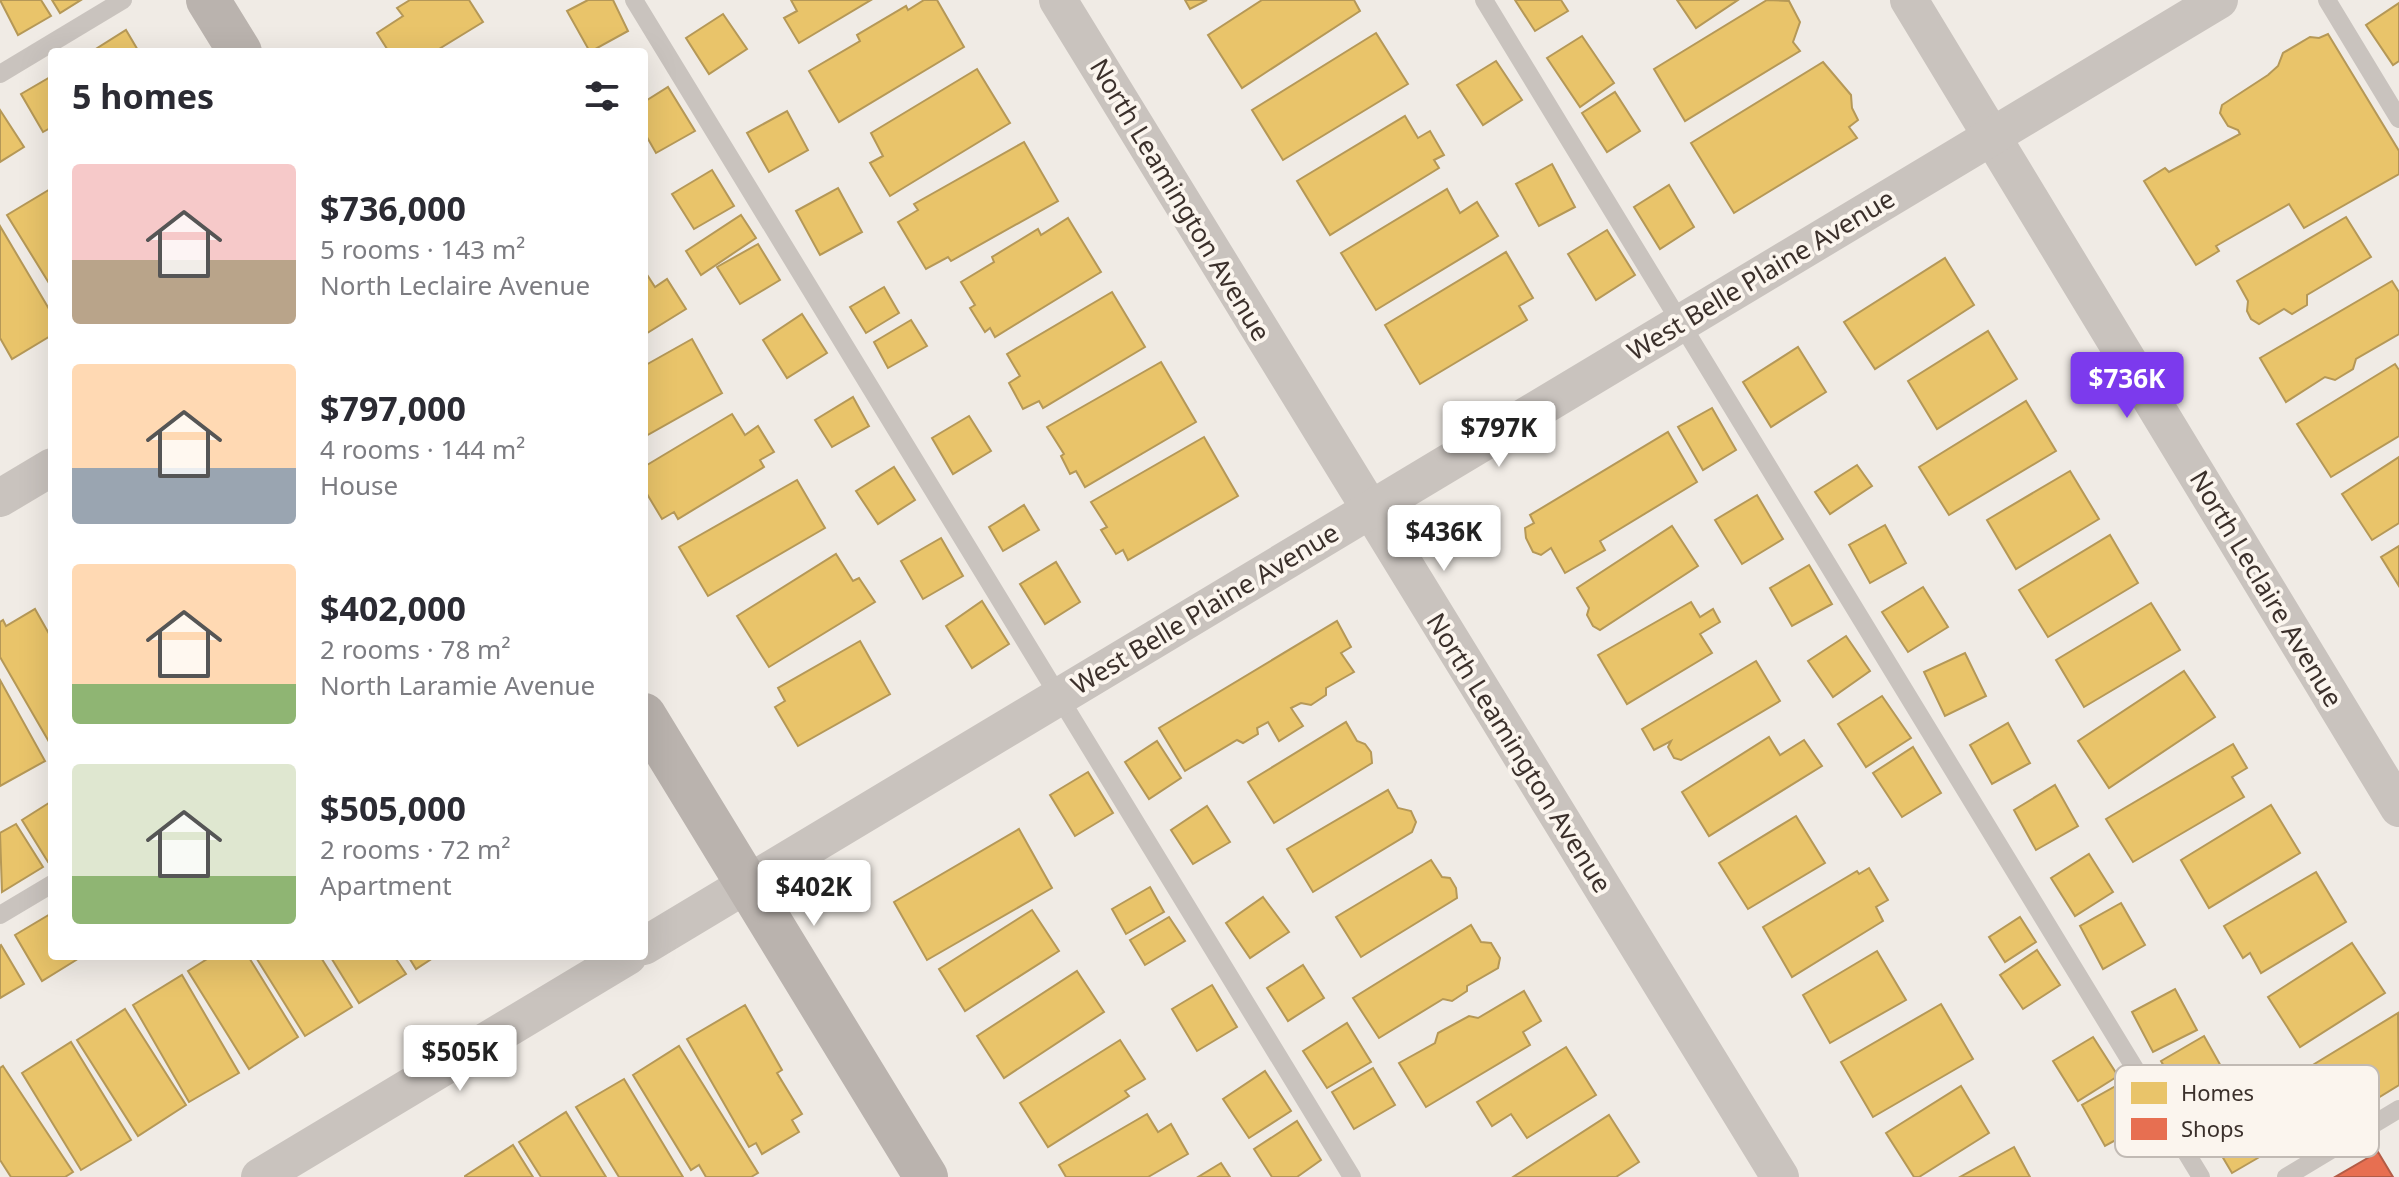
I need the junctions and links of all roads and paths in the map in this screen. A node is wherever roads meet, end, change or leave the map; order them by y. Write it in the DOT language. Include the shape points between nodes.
graph roads {
  1 [pos="123,0"];
  2 [pos="208,0"];
  3 [pos="634,0"];
  4 [pos="1058,0"];
  5 [pos="1484,0"];
  6 [pos="1909,0"];
  7 [pos="2219,0"];
  8 [pos="2327,0"];
  9 [pos="238,48"];
  10 [pos="0,74"];
  11 [pos="2399,119"];
  12 [pos="1992,137"];
  13 [pos="1681,324"];
  14 [pos="48,469"];
  15 [pos="0,498"];
  16 [pos="1370,510"];
  17 [pos="1060,697"];
  18 [pos="648,722"];
  19 [pos="2399,808"];
  20 [pos="747,884"];
  21 [pos="48,886"];
  22 [pos="0,915"];
  23 [pos="648,944"];
  24 [pos="621,960"];
  25 [pos="2133,1065"];
  26 [pos="2399,1109"];
  27 [pos="2379,1121"];
  28 [pos="2189,1157"];
  29 [pos="2319,1157"];
  30 [pos="260,1177"];
  31 [pos="926,1177"];
  32 [pos="1352,1177"];
  33 [pos="1780,1177"];
  34 [pos="2201,1177"];
  35 [pos="2286,1177"];
  1 -- 10 [label="lane"];
  2 -- 9 [label="street"];
  3 -- 17 [label="lane"];
  4 -- 16 [label="street, North Leamington Avenue"];
  5 -- 13 [label="lane"];
  6 -- 12 [label="street, North Leclaire Avenue"];
  7 -- 12 [label="street, West Belle Plaine Avenue"];
  8 -- 11 [label="lane"];
  12 -- 13 [label="street, West Belle Plaine Avenue"];
  12 -- 19 [label="street, North Leclaire Avenue"];
  13 -- 16 [label="street, West Belle Plaine Avenue"];
  13 -- 25 [label="lane"];
  14 -- 15 [label="street"];
  16 -- 17 [label="street, West Belle Plaine Avenue"];
  16 -- 33 [label="street, North Leamington Avenue"];
  17 -- 20 [label="street, West Belle Plaine Avenue"];
  17 -- 32 [label="lane"];
  18 -- 20 [label="street"];
  20 -- 23 [label="street, West Belle Plaine Avenue"];
  20 -- 31 [label="street"];
  21 -- 22 [label="lane"];
  24 -- 30 [label="street"];
  26 -- 27 [label="lane"];
  28 -- 34 [label="lane"];
  29 -- 35 [label="lane"];
}
